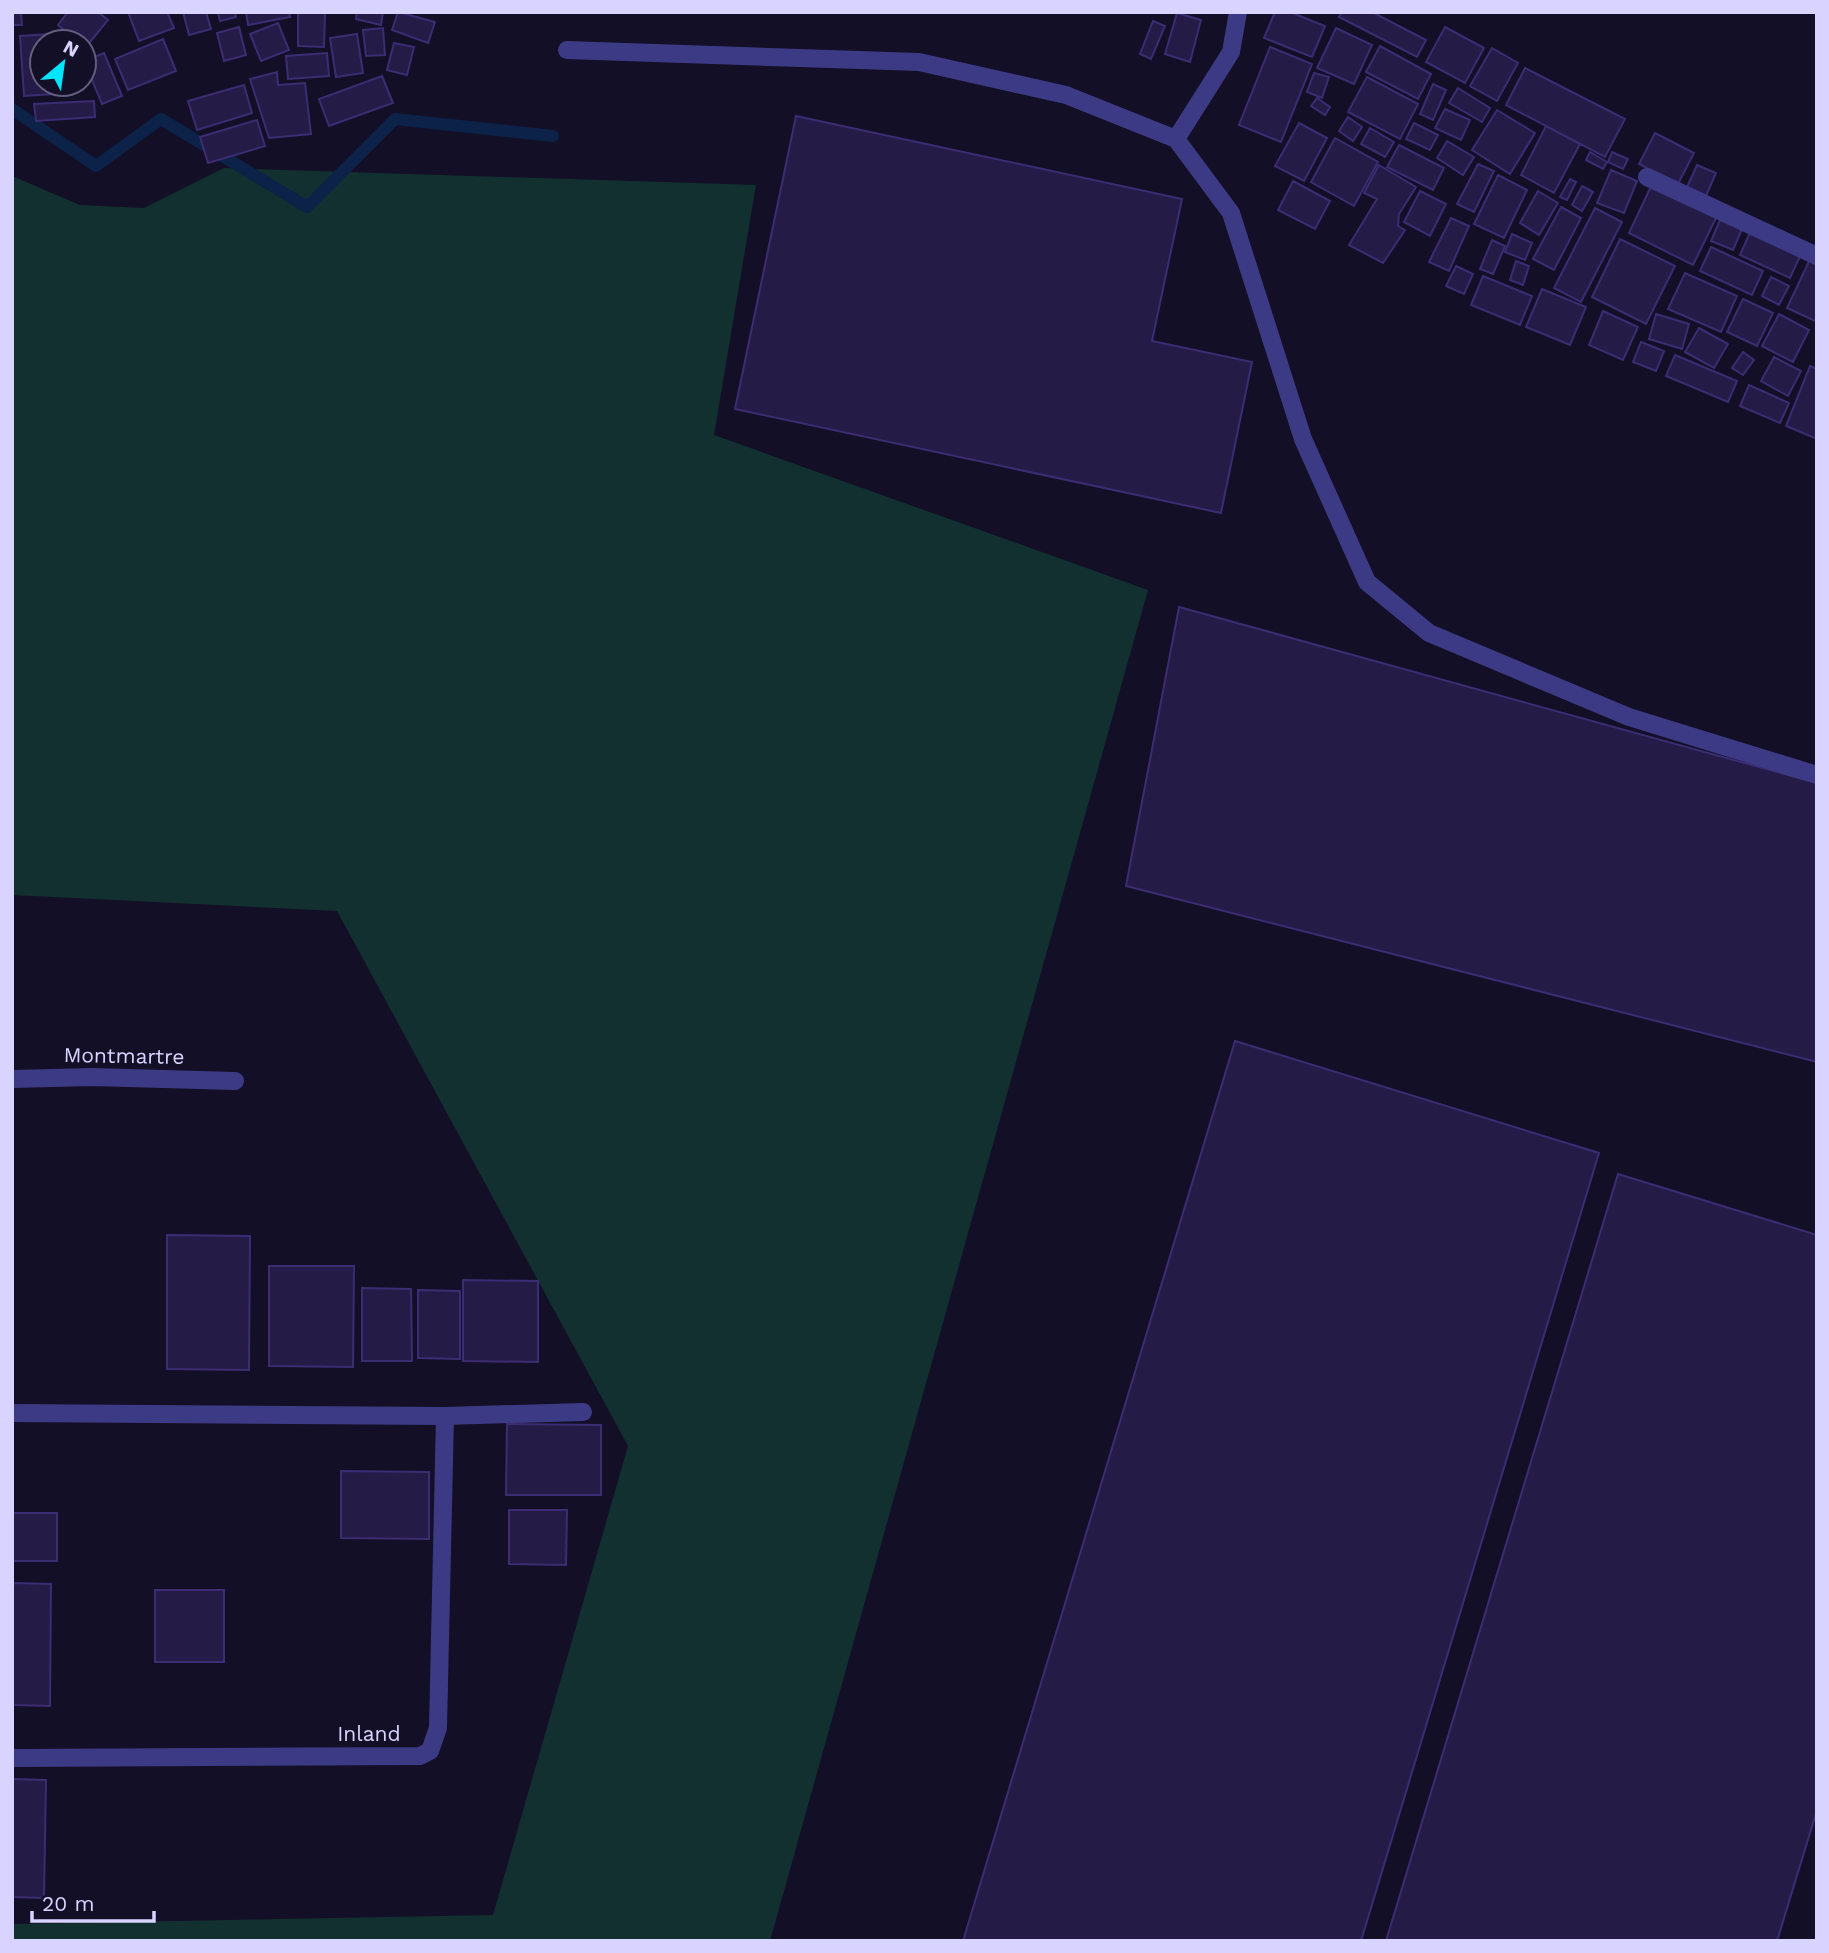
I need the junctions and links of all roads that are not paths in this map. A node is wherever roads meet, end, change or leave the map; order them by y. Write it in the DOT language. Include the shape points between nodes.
graph roads {
  1 [pos="1238,12"];
  2 [pos="567,50"];
  3 [pos="1176,139"];
  4 [pos="1647,177"];
  5 [pos="1817,256"];
  6 [pos="1817,775"];
  7 [pos="12,1079"];
  8 [pos="235,1081"];
  9 [pos="583,1412"];
  10 [pos="12,1413"];
  11 [pos="445,1416"];
  12 [pos="12,1758"];
  1 -- 3 [label="street" via="1231,52"];
  2 -- 3 [label="street" via="919,62 1066,95"];
  3 -- 6 [label="street" via="1231,213 1303,439 1367,582 1429,633 1629,717"];
  4 -- 5 [label="street"];
  7 -- 8 [label="street, Montmartre"];
  9 -- 11 [label="street"];
  10 -- 11 [label="street"];
  11 -- 12 [label="street, Inland" via="439,1728 430,1751 420,1756"];
}
